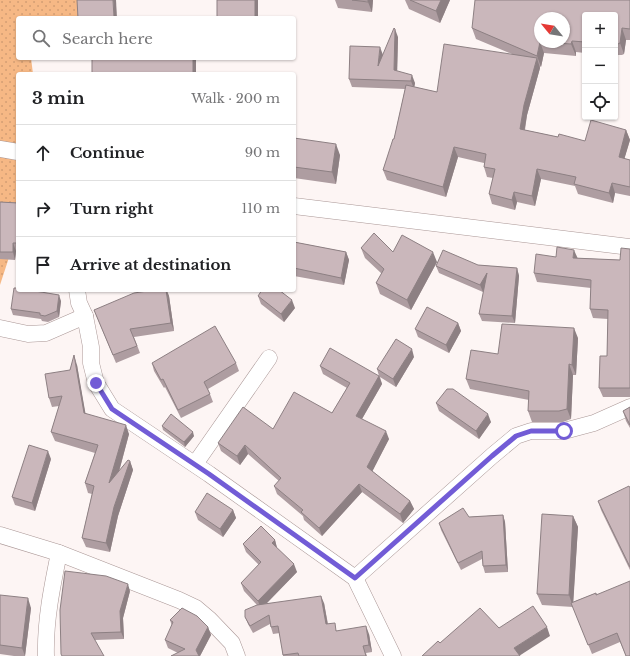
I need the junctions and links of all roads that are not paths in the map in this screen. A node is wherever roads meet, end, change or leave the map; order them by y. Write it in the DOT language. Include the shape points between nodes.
graph roads {
  1 [pos="0,149"];
  2 [pos="16,152"];
  3 [pos="296,206"];
  4 [pos="630,247"];
  5 [pos="77,292"];
  6 [pos="85,316"];
  7 [pos="0,328"];
  8 [pos="269,358"];
  9 [pos="630,407"];
  10 [pos="195,464"];
  11 [pos="0,535"];
  12 [pos="59,553"];
  13 [pos="355,578"];
  14 [pos="46,656"];
  15 [pos="237,656"];
  16 [pos="393,656"];
  1 -- 2 [label="street"];
  3 -- 4 [label="street"];
  5 -- 6 [label="street"];
  6 -- 7 [label="street" via="46,333 28,334"];
  6 -- 10 [label="street" via="96,383 112,409"];
  8 -- 10 [label="street"];
  9 -- 13 [label="street" via="594,423 564,431 531,431 516,436"];
  10 -- 13 [label="street"];
  11 -- 12 [label="street"];
  12 -- 14 [label="street" via="48,609"];
  12 -- 15 [label="street" via="196,608 232,643"];
  13 -- 16 [label="street"];
}
